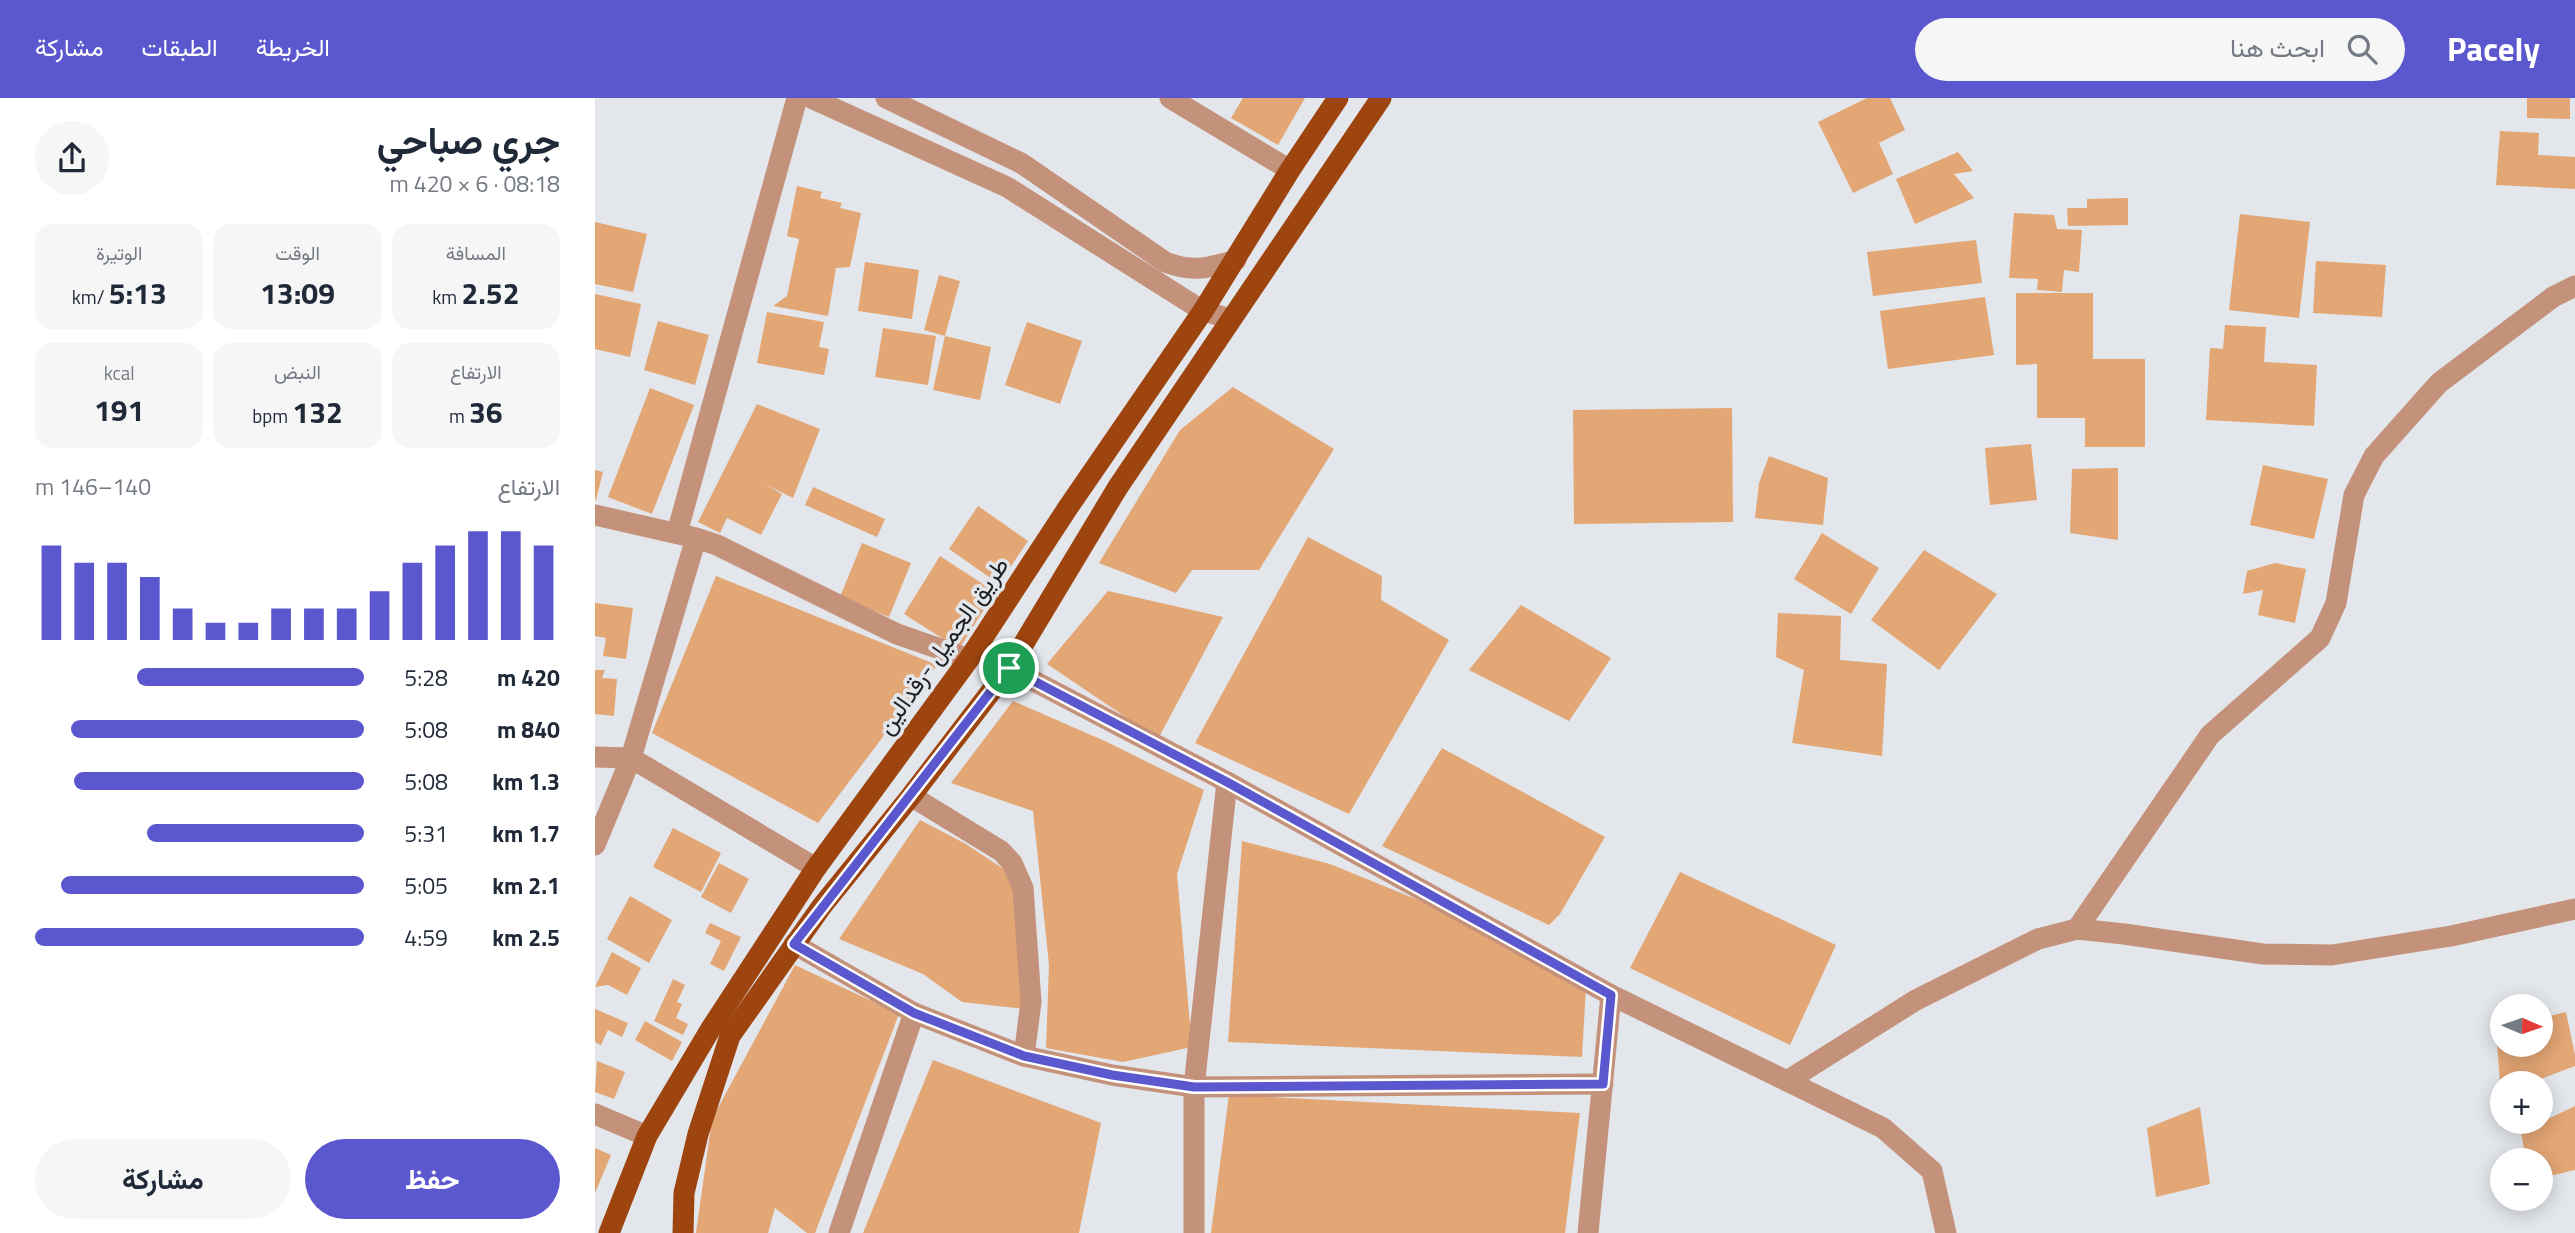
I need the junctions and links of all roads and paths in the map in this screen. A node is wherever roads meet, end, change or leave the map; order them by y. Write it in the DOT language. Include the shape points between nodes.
graph roads {
  1 [pos="797,98"];
  2 [pos="811,98"];
  3 [pos="886,98"];
  4 [pos="1170,98"];
  5 [pos="1338,98"];
  6 [pos="1381,98"];
  7 [pos="1290,170"];
  8 [pos="1235,260"];
  9 [pos="2575,286"];
  10 [pos="1203,311"];
  11 [pos="1231,319"];
  12 [pos="595,515"];
  13 [pos="686,536"];
  14 [pos="969,659"];
  15 [pos="1009,668"];
  16 [pos="595,757"];
  17 [pos="631,758"];
  18 [pos="1227,782"];
  19 [pos="911,796"];
  20 [pos="595,845"];
  21 [pos="816,868"];
  22 [pos="2575,909"];
  23 [pos="2077,929"];
  24 [pos="794,944"];
  25 [pos="1611,995"];
  26 [pos="914,1013"];
  27 [pos="1024,1056"];
  28 [pos="1787,1081"];
  29 [pos="1603,1084"];
  30 [pos="1194,1087"];
  31 [pos="595,1114"];
  32 [pos="647,1136"];
  33 [pos="609,1233"];
  34 [pos="683,1233"];
  35 [pos="839,1233"];
  36 [pos="1195,1233"];
  37 [pos="1588,1233"];
  38 [pos="1946,1233"];
  1 -- 13 [label="street"];
  2 -- 10 [label="street" via="1007,187"];
  3 -- 8 [label="street" via="1021,163 1165,262 1200,269"];
  4 -- 7 [label="street"];
  5 -- 7 [label="main road, طريق الجميل -رقدالين"];
  6 -- 11 [label="main road"];
  7 -- 8 [label="main road, طريق الجميل -رقدالين"];
  8 -- 10 [label="main road, طريق الجميل -رقدالين"];
  9 -- 23 [label="street" via="2553,297 2439,383 2374,456 2354,495 2336,603 2320,638 2210,735"];
  10 -- 11 [label="street"];
  10 -- 14 [label="main road, طريق الجميل -رقدالين"];
  11 -- 15 [label="main road" via="1118,487"];
  12 -- 13 [label="street"];
  13 -- 14 [label="street" via="717,545 897,634"];
  13 -- 17 [label="street"];
  14 -- 21 [label="main road, طريق الجميل -رقدالين"];
  15 -- 18 [label="street"];
  15 -- 19 [label="main road"];
  16 -- 17 [label="street"];
  17 -- 20 [label="street"];
  17 -- 21 [label="street"];
  18 -- 25 [label="street"];
  18 -- 30 [label="street"];
  19 -- 24 [label="main road"];
  19 -- 27 [label="street" via="1001,851 1023,888 1031,1002"];
  21 -- 32 [label="main road, طريق الجميل -رقدالين"];
  22 -- 23 [label="street" via="2332,955 2263,954"];
  23 -- 28 [label="street" via="2038,939 1916,1000"];
  24 -- 26 [label="street"];
  24 -- 34 [label="main road" via="730,1037 698,1134 684,1193"];
  25 -- 28 [label="street"];
  25 -- 29 [label="street"];
  26 -- 27 [label="street"];
  26 -- 35 [label="street"];
  27 -- 30 [label="street"];
  28 -- 38 [label="street" via="1883,1128 1931,1171"];
  29 -- 30 [label="street"];
  29 -- 37 [label="street"];
  30 -- 36 [label="street"];
  31 -- 32 [label="street"];
  32 -- 33 [label="main road, طريق الجميل -رقدالين"];
}
